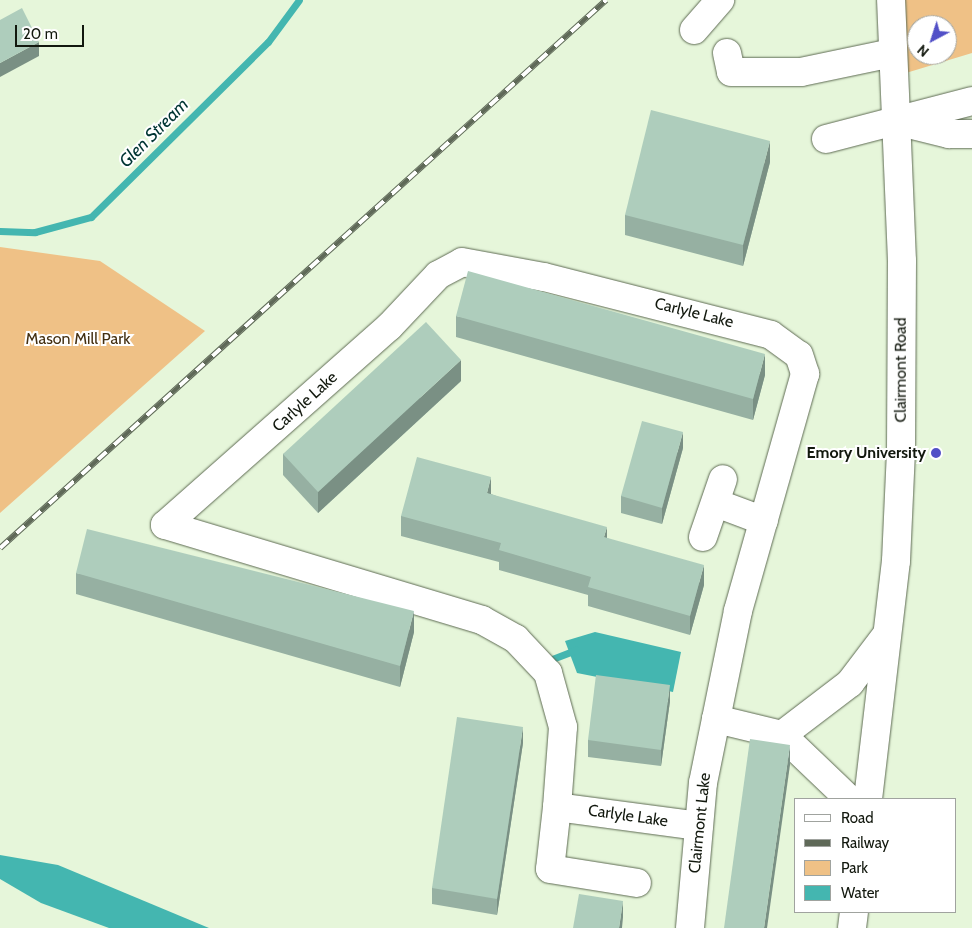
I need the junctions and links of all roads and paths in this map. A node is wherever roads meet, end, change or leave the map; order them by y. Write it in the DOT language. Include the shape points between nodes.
graph roads {
  1 [pos="720,0"];
  2 [pos="891,0"];
  3 [pos="694,30"];
  4 [pos="727,52"];
  5 [pos="892,52"];
  6 [pos="972,100"];
  7 [pos="896,121"];
  8 [pos="972,134"];
  9 [pos="826,139"];
  10 [pos="764,521"];
  11 [pos="703,537"];
  12 [pos="889,630"];
  13 [pos="716,719"];
  14 [pos="782,735"];
  15 [pos="848,798"];
  16 [pos="868,798"];
  17 [pos="557,807"];
  18 [pos="699,826"];
  19 [pos="637,883"];
  20 [pos="854,913"];
  21 [pos="690,928"];
  22 [pos="852,928"];
  1 -- 3 [label="street"];
  2 -- 5 [label="street, Clairmont Road"];
  4 -- 5 [label="street" via="732,72 818,58"];
  5 -- 7 [label="street, Clairmont Road"];
  6 -- 7 [label="street"];
  7 -- 8 [label="street" via="949,134"];
  7 -- 9 [label="street"];
  7 -- 12 [label="street, Clairmont Road" via="902,260 901,443"];
  10 -- 11 [label="street" via="719,491"];
  10 -- 13 [label="street, Carlyle Lake" via="738,611"];
  10 -- 17 [label="street, Carlyle Lake" via="805,374 799,354 786,342 722,319 462,262 438,275 389,327 166,525 482,620 516,639 548,673 563,727"];
  12 -- 14 [label="street" via="850,683"];
  12 -- 16 [label="street, Clairmont Road"];
  13 -- 14 [label="street"];
  13 -- 18 [label="street, Clairmont Lake"];
  14 -- 15 [label="street"];
  17 -- 18 [label="street, Carlyle Lake"];
  17 -- 19 [label="street, Carlyle Lake" via="550,869"];
  18 -- 21 [label="street, Clairmont Lake"];
  20 -- 22 [label="street"];
}
